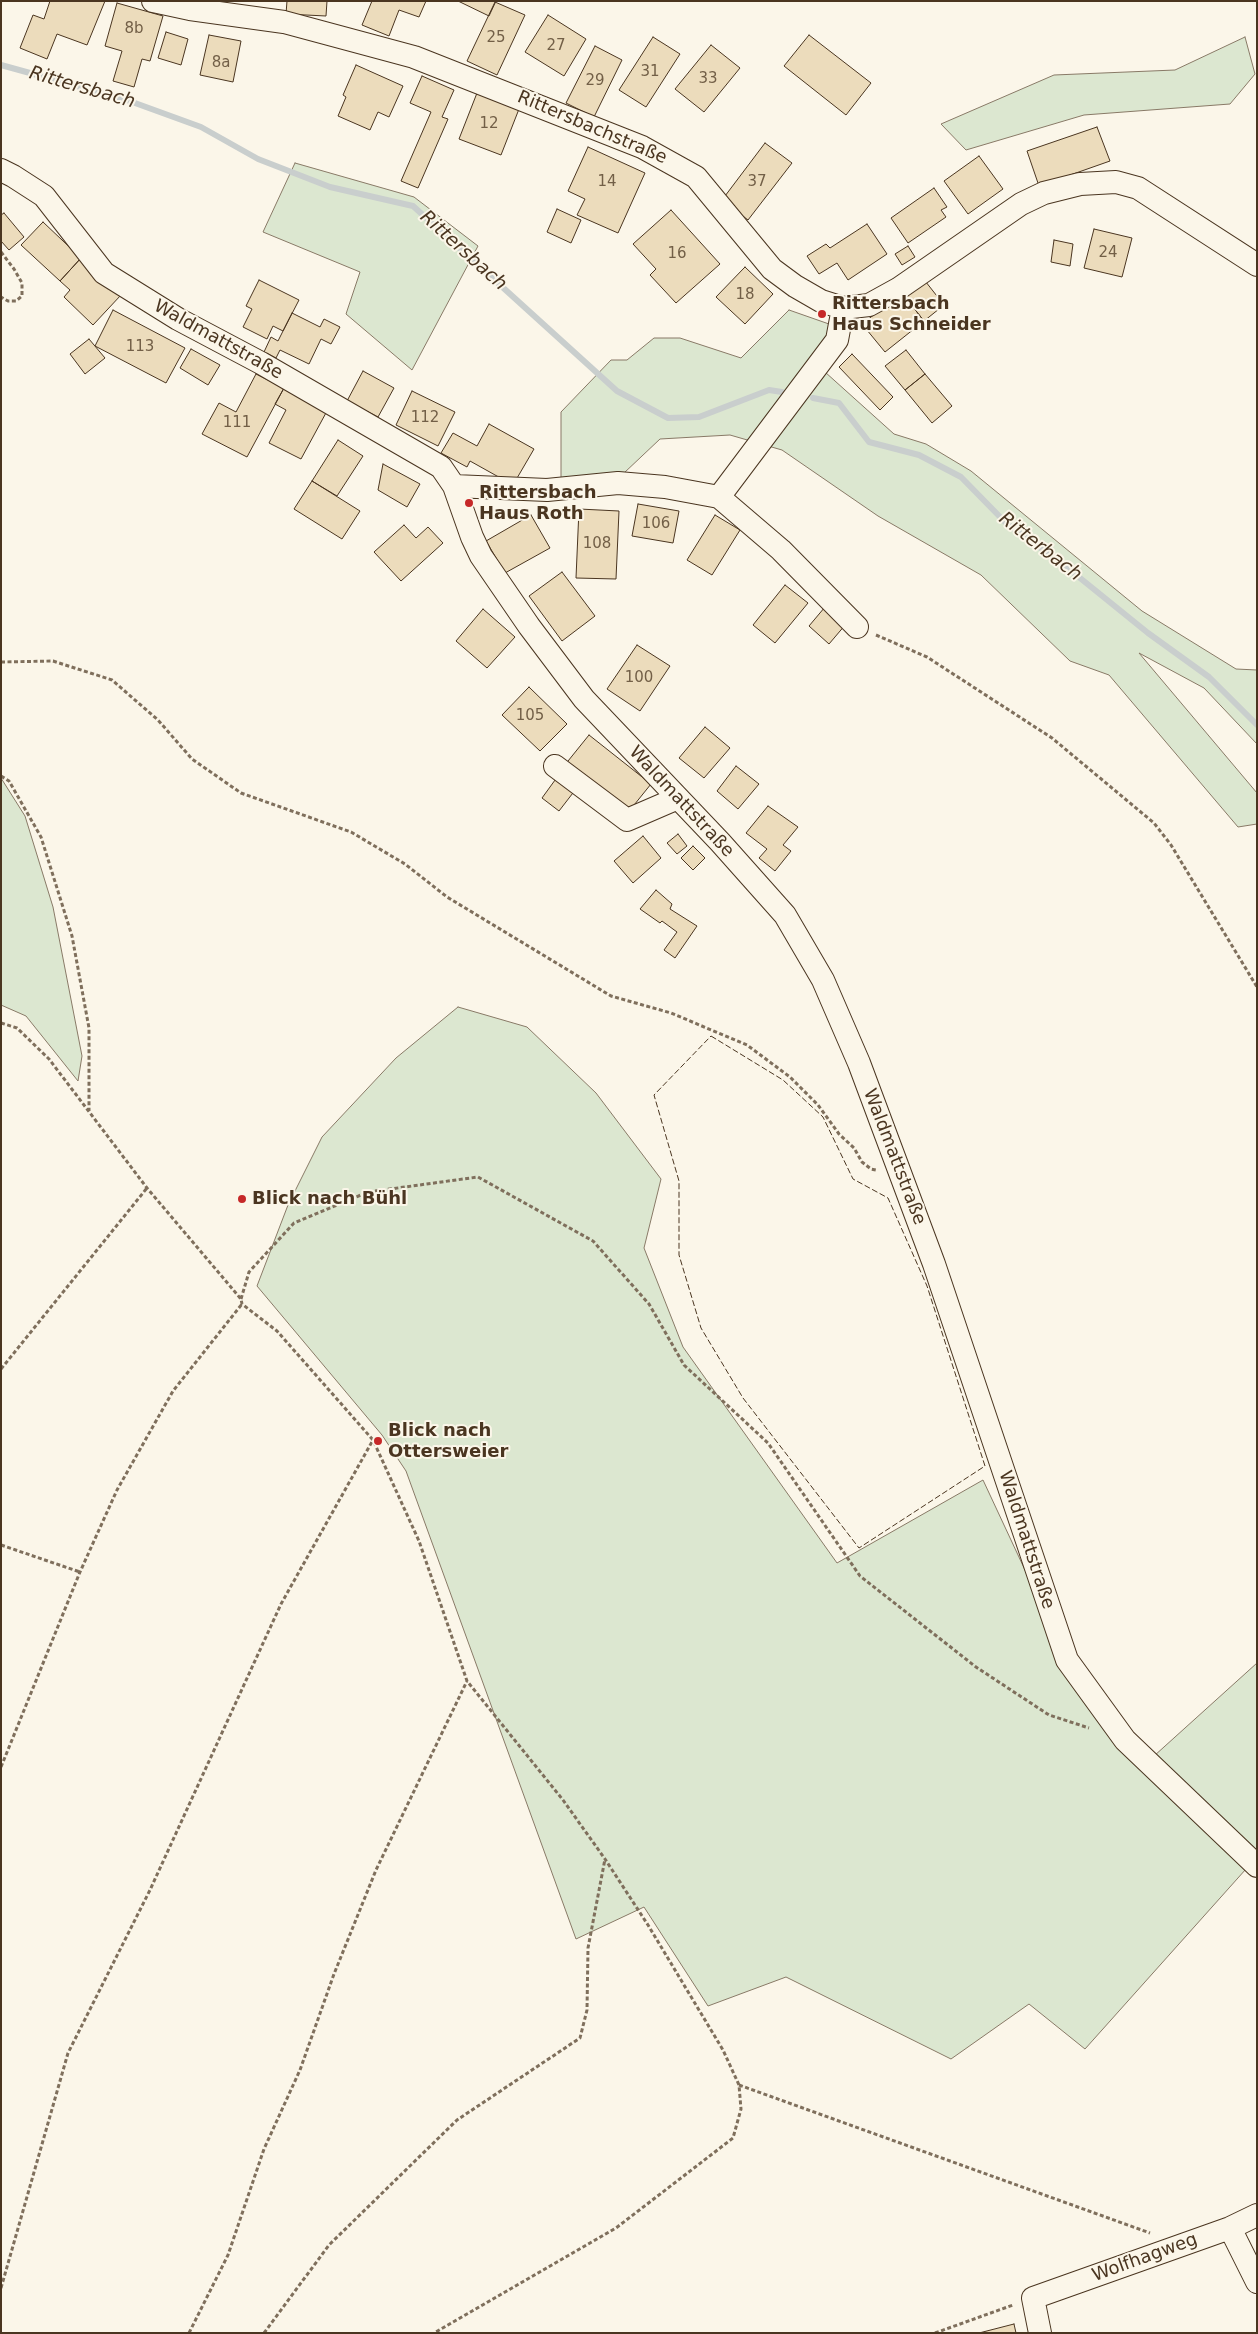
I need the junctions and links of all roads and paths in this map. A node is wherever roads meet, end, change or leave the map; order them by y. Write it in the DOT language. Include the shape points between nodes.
graph roads {
  1 [pos="154,1"];
  2 [pos="1,170"];
  3 [pos="1,252"];
  4 [pos="1257,265"];
  5 [pos="1,297"];
  6 [pos="843,308"];
  7 [pos="454,486"];
  8 [pos="719,498"];
  9 [pos="857,627"];
  10 [pos="1,662"];
  11 [pos="555,766"];
  12 [pos="1,776"];
  13 [pos="678,798"];
  14 [pos="1257,987"];
  15 [pos="1,1022"];
  16 [pos="89,1112"];
  17 [pos="899,1169"];
  18 [pos="147,1188"];
  19 [pos="241,1301"];
  20 [pos="1,1369"];
  21 [pos="373,1440"];
  22 [pos="1,1545"];
  23 [pos="80,1572"];
  24 [pos="466,1681"];
  25 [pos="1092,1729"];
  26 [pos="1,1767"];
  27 [pos="605,1859"];
  28 [pos="1257,1866"];
  29 [pos="739,2085"];
  30 [pos="1257,2216"];
  31 [pos="1230,2228"];
  32 [pos="1181,2244"];
  33 [pos="1257,2282"];
  34 [pos="1,2288"];
  35 [pos="1033,2298"];
  36 [pos="189,2333"];
  37 [pos="264,2333"];
  38 [pos="434,2333"];
  39 [pos="935,2333"];
  40 [pos="1040,2333"];
  1 -- 6 [label="street, Rittersbachstraße" via="284,22 414,57 642,147 696,177 772,269 821,301"];
  2 -- 7 [label="street, Waldmattstraße" via="44,196 104,273 178,319 441,467"];
  3 -- 5 [label="path" via="22,283 22,296 16,301"];
  4 -- 6 [label="street, Rittersbachstraße" via="1138,188 1116,182 1080,184 1044,193 1020,204 898,289 869,305"];
  6 -- 8 [label="street" via="837,340"];
  7 -- 8 [label="street" via="547,490 618,483 665,487"];
  7 -- 13 [label="street, Waldmattstraße" via="481,556 529,626 584,699"];
  8 -- 9 [label="street" via="781,550"];
  9 -- 14 [label="path" via="926,657 1052,738 1154,822"];
  10 -- 17 [label="path" via="53,661 112,680 158,720 192,759 241,793 350,832 405,864 455,902 611,996 671,1013 747,1045 790,1077 818,1105 862,1162 871,1169"];
  11 -- 13 [label="street" via="627,820"];
  12 -- 16 [label="path" via="9,781 41,836 72,936 89,1028"];
  13 -- 17 [label="street, Waldmattstraße" via="785,915 823,980"];
  15 -- 16 [label="path" via="18,1028 48,1059"];
  16 -- 18 [label="path"];
  17 -- 28 [label="street, Waldmattstraße" via="934,1264 1066,1660 1125,1740"];
  18 -- 19 [label="path"];
  18 -- 20 [label="path"];
  19 -- 21 [label="path" via="277,1331"];
  19 -- 23 [label="path" via="173,1391 117,1490"];
  19 -- 25 [label="path" via="249,1272 294,1223 368,1192 478,1177 593,1241 649,1304 684,1366 768,1443 860,1576 976,1667 1049,1715"];
  21 -- 24 [label="path" via="419,1541"];
  21 -- 34 [label="path" via="281,1604 150,1890 68,2053"];
  22 -- 23 [label="path"];
  23 -- 26 [label="path"];
  24 -- 27 [label="path" via="563,1800"];
  24 -- 36 [label="path" via="376,1870 300,2070 264,2149 228,2255"];
  27 -- 29 [label="path" via="723,2050"];
  27 -- 37 [label="path" via="588,1948 587,2010 580,2038 458,2120 329,2245"];
  29 -- 32 [label="path"];
  29 -- 38 [label="path" via="741,2109 733,2138 616,2228"];
  30 -- 31 [label="street, Wolfhagweg"];
  31 -- 32 [label="street, Wolfhagweg"];
  31 -- 33 [label="street"];
  32 -- 35 [label="street, Wolfhagweg"];
  35 -- 39 [label="path"];
  35 -- 40 [label="street"];
}
